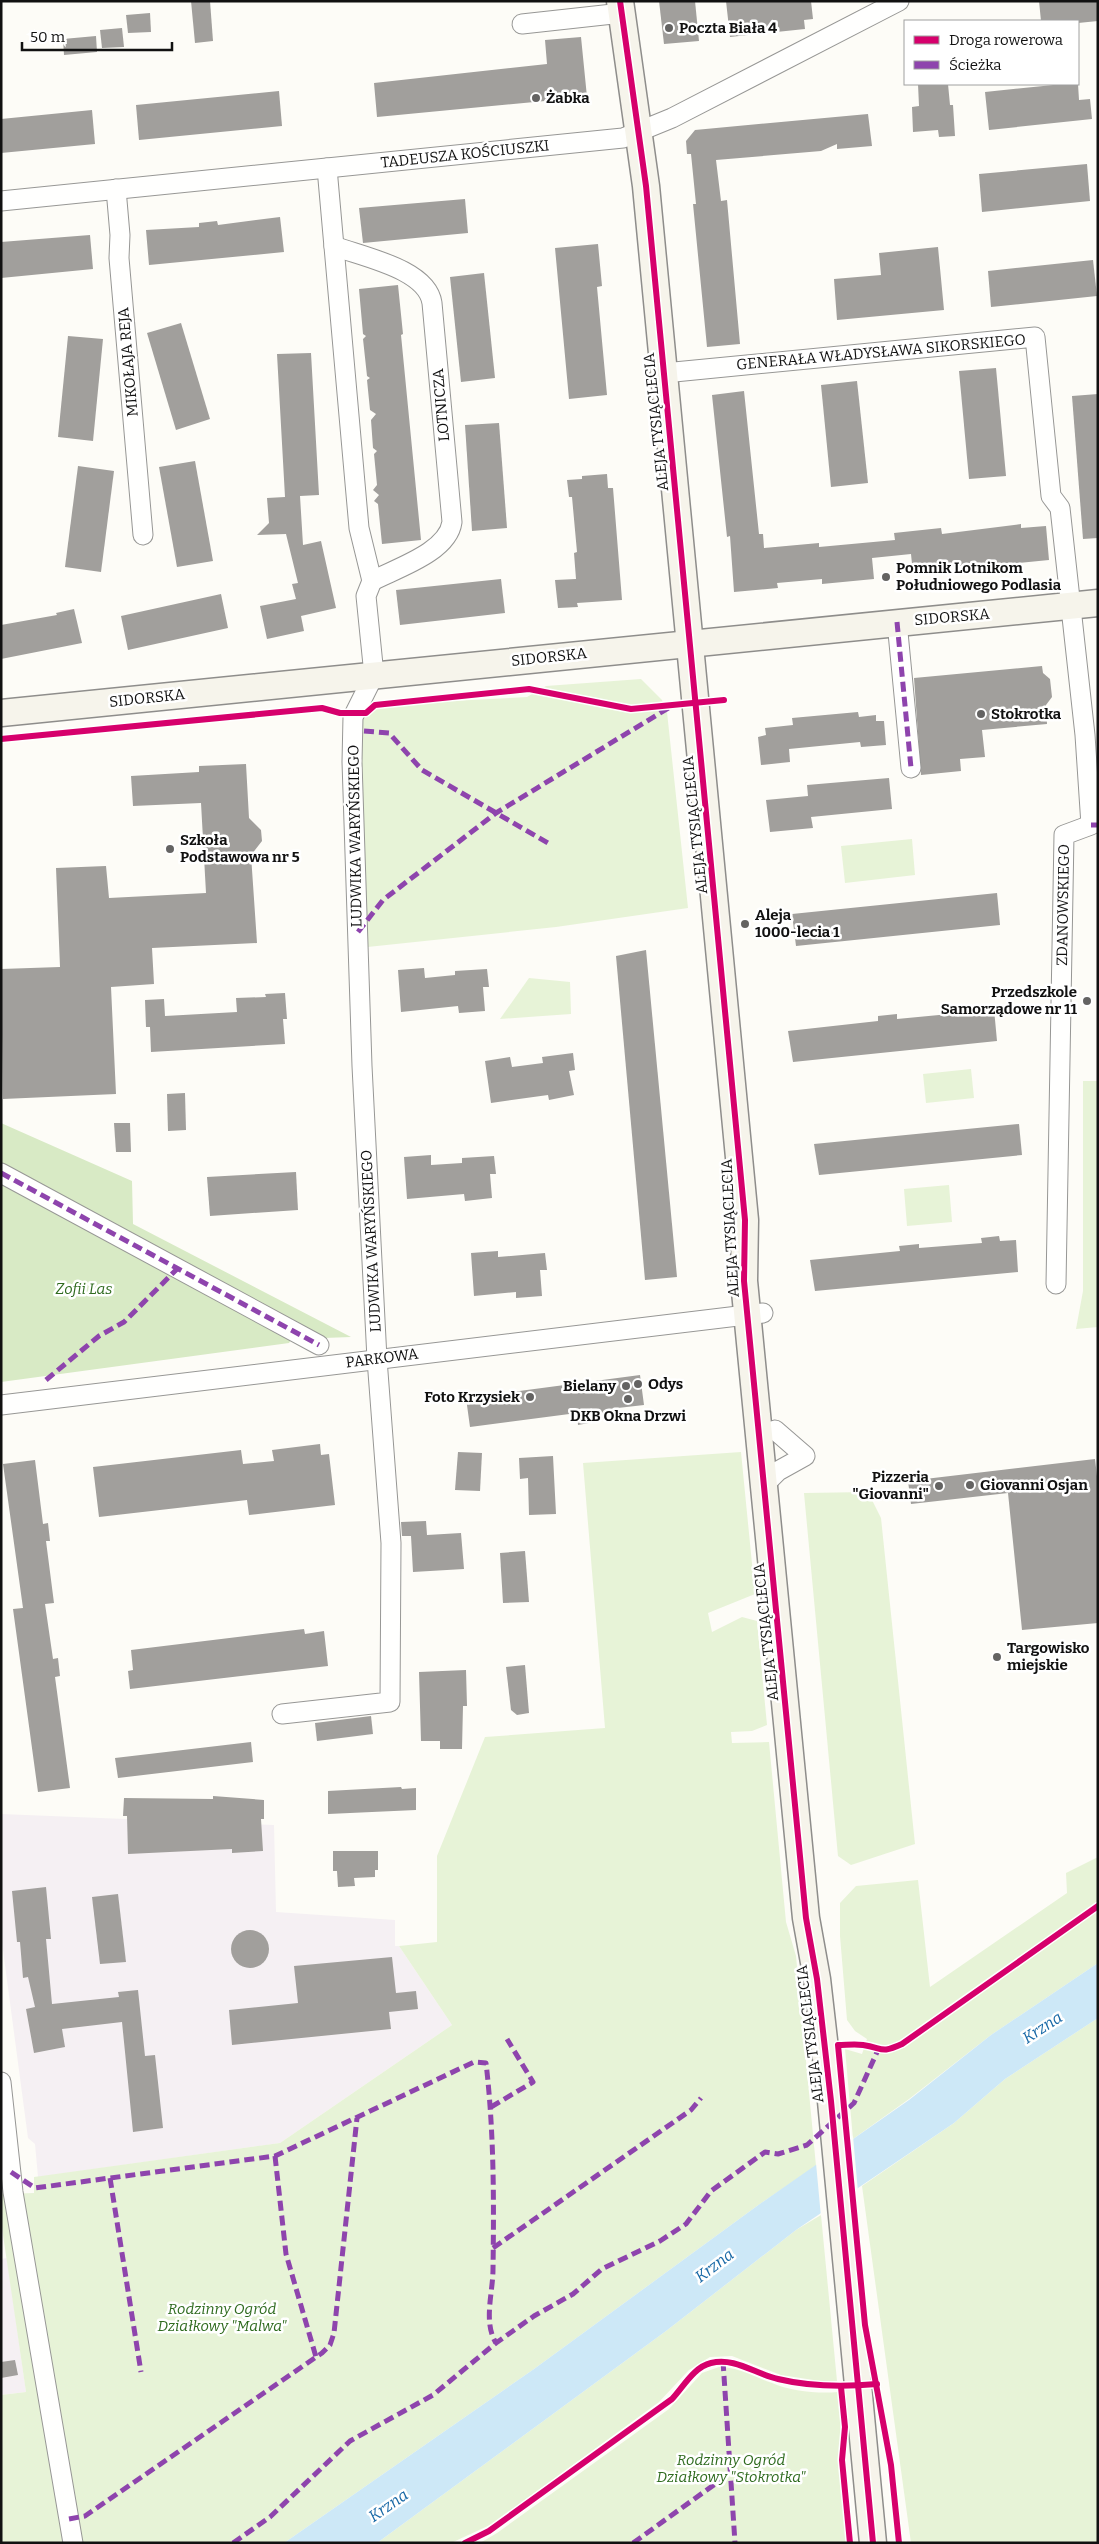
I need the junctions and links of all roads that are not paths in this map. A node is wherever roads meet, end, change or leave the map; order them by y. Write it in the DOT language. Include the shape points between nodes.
graph roads {
  1 [pos="899,1"];
  2 [pos="621,7"];
  3 [pos="522,24"];
  4 [pos="639,132"];
  5 [pos="327,168"];
  6 [pos="116,189"];
  7 [pos="1,201"];
  8 [pos="334,246"];
  9 [pos="664,373"];
  10 [pos="143,535"];
  11 [pos="372,581"];
  12 [pos="1098,603"];
  13 [pos="1070,606"];
  14 [pos="897,622"];
  15 [pos="690,643"];
  16 [pos="374,675"];
  17 [pos="1,713"];
  18 [pos="911,768"];
  19 [pos="1095,825"];
  20 [pos="1,1173"];
  21 [pos="1056,1284"];
  22 [pos="756,1313"];
  23 [pos="319,1345"];
  24 [pos="377,1358"];
  25 [pos="1,1406"];
  26 [pos="775,1430"];
  27 [pos="771,1478"];
  28 [pos="282,1714"];
  29 [pos="1,2082"];
  30 [pos="73,2543"];
  31 [pos="873,2543"];
  1 -- 4 [label="street, TADEUSZA KOŚCIUSZKI"];
  2 -- 3 [label="street"];
  2 -- 4 [label="street, ALEJA TYSIĄCLECIA"];
  4 -- 5 [label="street, TADEUSZA KOŚCIUSZKI" via="623,138"];
  4 -- 9 [label="street, ALEJA TYSIĄCLECIA"];
  5 -- 6 [label="street, TADEUSZA KOŚCIUSZKI"];
  5 -- 8 [label="street"];
  6 -- 7 [label="street, TADEUSZA KOŚCIUSZKI"];
  6 -- 10 [label="street, MIKOŁAJA REJA"];
  8 -- 11 [label="street" via="359,528"];
  8 -- 11 [label="street, LOTNICZA" via="412,275 428,289 432,303 452,522 450,531 437,548"];
  9 -- 13 [label="street, GENERAŁA WŁADYSŁAWA SIKORSKIEGO" via="1035,337 1051,496 1060,508"];
  9 -- 15 [label="street, ALEJA TYSIĄCLECIA"];
  11 -- 16 [label="street" via="366,596"];
  12 -- 13 [label="street, SIDORSKA"];
  13 -- 14 [label="street, SIDORSKA"];
  13 -- 19 [label="street, ZDANOWSKIEGO"];
  14 -- 15 [label="street, SIDORSKA"];
  14 -- 18 [label="street"];
  15 -- 16 [label="street, SIDORSKA"];
  15 -- 22 [label="street, ALEJA TYSIĄCLECIA" via="745,1220 744,1281"];
  16 -- 17 [label="street, SIDORSKA"];
  16 -- 24 [label="street, LUDWIKA WARYŃSKIEGO" via="353,717 352,762 362,1066"];
  19 -- 21 [label="street, ZDANOWSKIEGO" via="1064,835"];
  20 -- 23 [label="street"];
  22 -- 24 [label="street, PARKOWA"];
  22 -- 26 [label="street, ALEJA TYSIĄCLECIA"];
  22 -- 27 [label="street, ALEJA TYSIĄCLECIA"];
  24 -- 25 [label="street, PARKOWA"];
  24 -- 28 [label="street, LUDWIKA WARYŃSKIEGO" via="391,1544 390,1702"];
  26 -- 27 [label="street, ALEJA TYSIĄCLECIA"];
  26 -- 27 [label="street" via="805,1456"];
  27 -- 31 [label="street, ALEJA TYSIĄCLECIA" via="821,1919 817,1978"];
  29 -- 30 [label="street" via="14,2192"];
}
